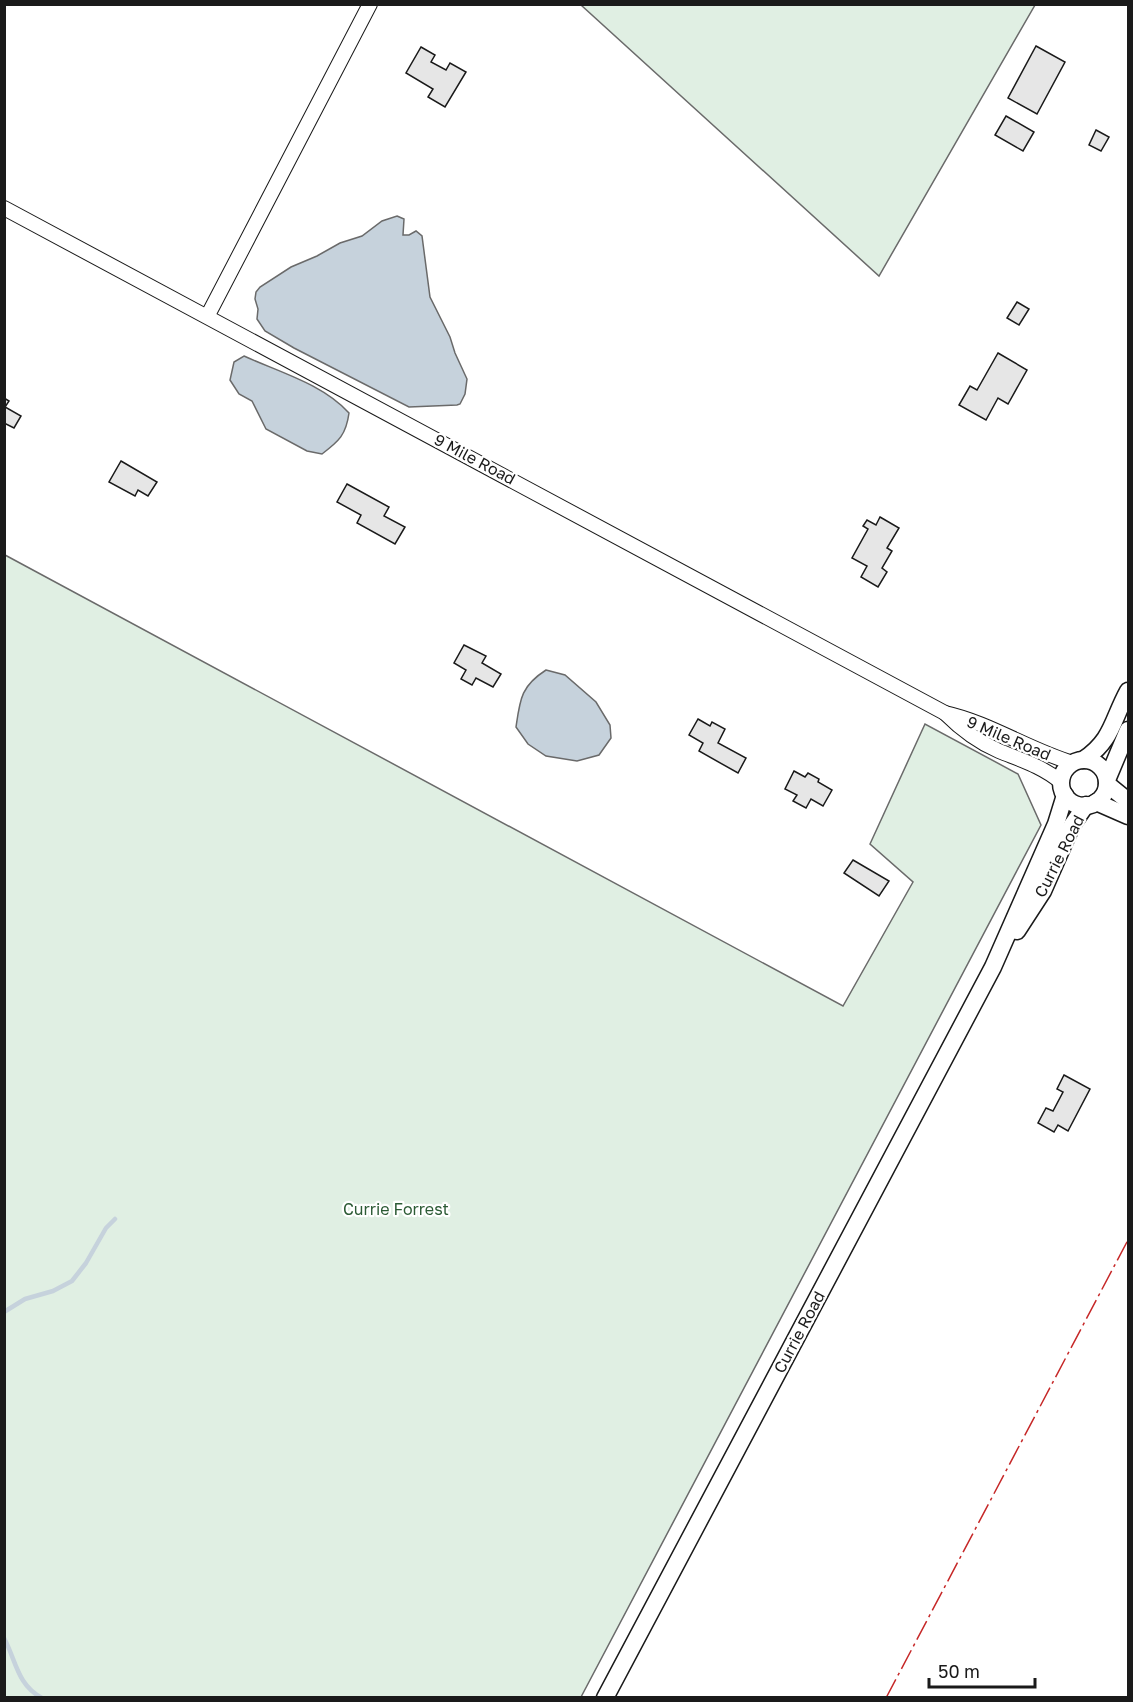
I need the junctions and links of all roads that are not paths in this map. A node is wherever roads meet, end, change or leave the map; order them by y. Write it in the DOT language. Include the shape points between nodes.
graph roads {
  1 [pos="370,4"];
  2 [pos="4,208"];
  3 [pos="208,315"];
  4 [pos="1128,691"];
  5 [pos="945,714"];
  6 [pos="1128,730"];
  7 [pos="1078,762"];
  8 [pos="1107,782"];
  9 [pos="1063,788"];
  10 [pos="1128,801"];
  11 [pos="1091,804"];
  12 [pos="1128,816"];
  13 [pos="993,967"];
  14 [pos="604,1698"];
  1 -- 3 [label="street"];
  2 -- 3 [label="street, 9 Mile Road"];
  3 -- 5 [label="street, 9 Mile Road"];
  4 -- 7 [label="street" via="1105,741"];
  5 -- 7 [label="street, 9 Mile Road" via="966,718 1045,754"];
  5 -- 9 [label="street, 9 Mile Road" via="979,741 1044,769"];
  6 -- 8 [label="street"];
  7 -- 8 [label="street" via="1099,766"];
  7 -- 9 [label="street" via="1066,769"];
  8 -- 10 [label="street"];
  8 -- 11 [label="street" via="1104,794"];
  9 -- 11 [label="street" via="1074,803"];
  9 -- 13 [label="street, Currie Road" via="1056,824"];
  11 -- 12 [label="street"];
  11 -- 13 [label="street, Currie Road" via="1072,825 1043,891"];
  13 -- 14 [label="street, Currie Road"];
}
